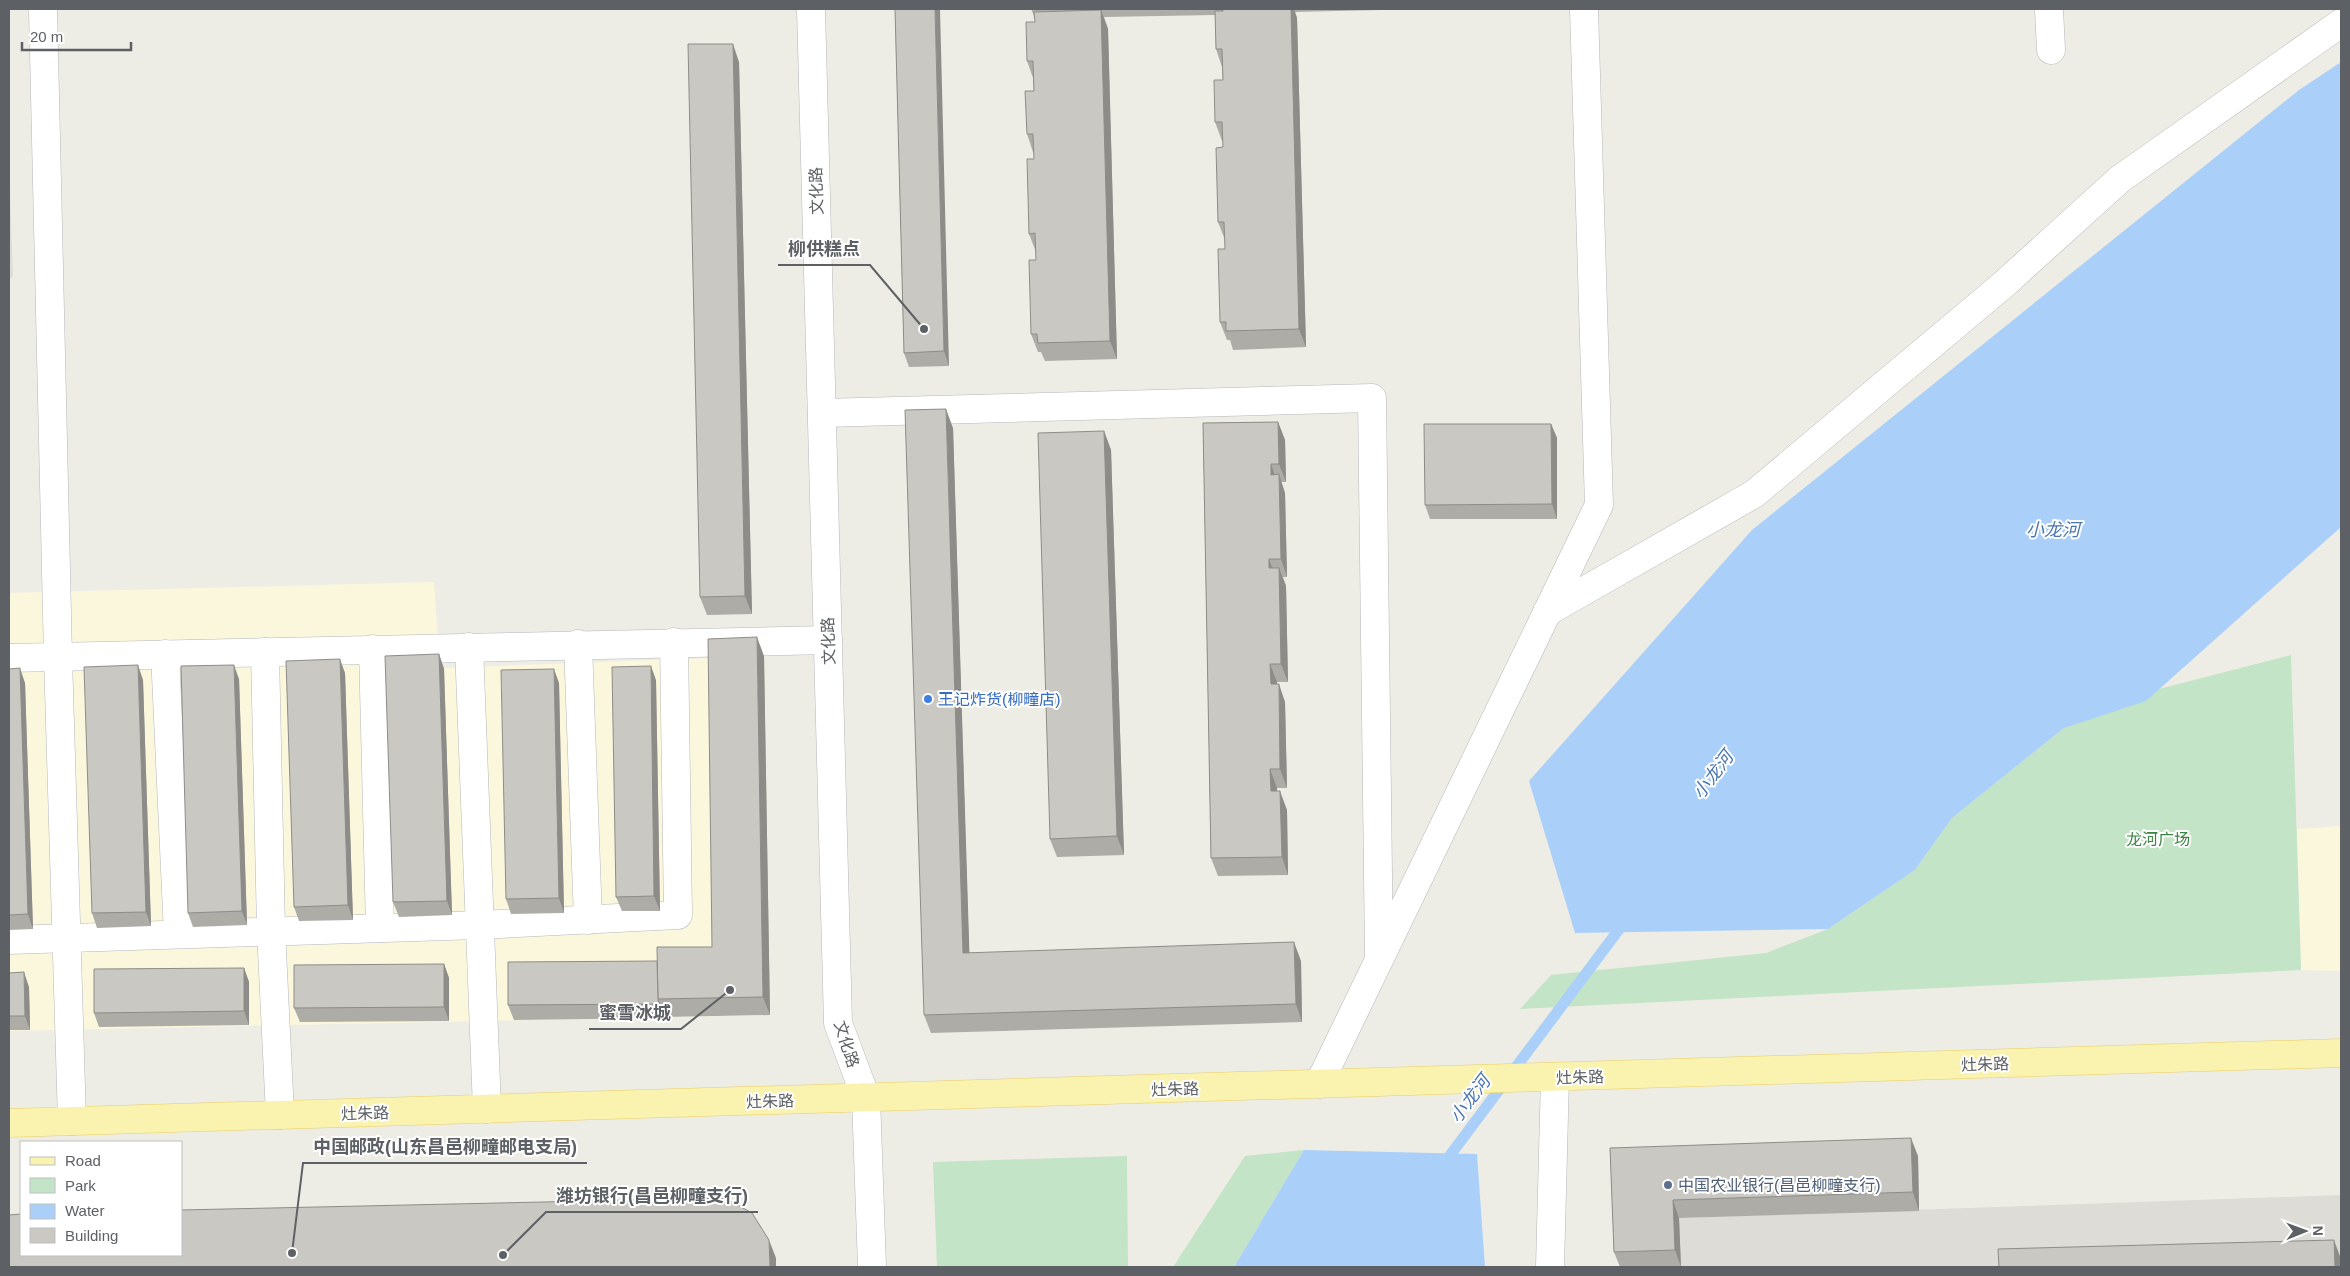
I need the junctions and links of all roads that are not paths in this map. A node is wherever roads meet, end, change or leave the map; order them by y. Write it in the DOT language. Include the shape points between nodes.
graph roads {
  1 [pos="44,9"];
  2 [pos="811,9"];
  3 [pos="1584,9"];
  4 [pos="2049,9"];
  5 [pos="2341,23"];
  6 [pos="2051,50"];
  7 [pos="822,413"];
  8 [pos="1547,612"];
  9 [pos="828,640"];
  10 [pos="674,642"];
  11 [pos="578,644"];
  12 [pos="469,647"];
  13 [pos="373,649"];
  14 [pos="265,652"];
  15 [pos="165,654"];
  16 [pos="58,657"];
  17 [pos="9,658"];
  18 [pos="588,920"];
  19 [pos="479,925"];
  20 [pos="380,928"];
  21 [pos="271,930"];
  22 [pos="178,934"];
  23 [pos="67,937"];
  24 [pos="9,940"];
  25 [pos="1379,960"];
  26 [pos="2341,1053"];
  27 [pos="1555,1077"];
  28 [pos="1319,1084"];
  29 [pos="866,1098"];
  30 [pos="487,1109"];
  31 [pos="280,1115"];
  32 [pos="72,1121"];
  33 [pos="9,1123"];
  34 [pos="872,1267"];
  35 [pos="1550,1267"];
  1 -- 16 [label="street"];
  2 -- 7 [label="street, 文化路"];
  3 -- 8 [label="street" via="1599,505"];
  4 -- 6 [label="street"];
  5 -- 8 [label="street" via="2120,179 2003,285 1754,494"];
  7 -- 9 [label="street, 文化路"];
  7 -- 25 [label="street" via="1372,398"];
  8 -- 25 [label="street"];
  9 -- 10 [label="street"];
  9 -- 29 [label="street, 文化路" via="838,1023"];
  10 -- 11 [label="street"];
  10 -- 18 [label="street" via="678,915"];
  11 -- 12 [label="street"];
  11 -- 18 [label="street"];
  12 -- 13 [label="street"];
  12 -- 19 [label="street"];
  13 -- 14 [label="street"];
  13 -- 20 [label="street"];
  14 -- 15 [label="street"];
  14 -- 21 [label="street"];
  15 -- 16 [label="street"];
  15 -- 22 [label="street"];
  16 -- 17 [label="street"];
  16 -- 23 [label="street"];
  18 -- 19 [label="street"];
  19 -- 20 [label="street"];
  19 -- 30 [label="street"];
  20 -- 21 [label="street"];
  21 -- 22 [label="street"];
  21 -- 31 [label="street"];
  22 -- 23 [label="street"];
  23 -- 24 [label="street"];
  23 -- 32 [label="street"];
  25 -- 28 [label="street"];
  26 -- 27 [label="main road, 灶朱路"];
  27 -- 28 [label="main road, 灶朱路"];
  27 -- 35 [label="street"];
  28 -- 29 [label="main road, 灶朱路"];
  29 -- 30 [label="main road, 灶朱路"];
  29 -- 34 [label="street, 文化路"];
  30 -- 31 [label="main road, 灶朱路"];
  31 -- 32 [label="main road, 灶朱路"];
  32 -- 33 [label="main road, 灶朱路"];
}
